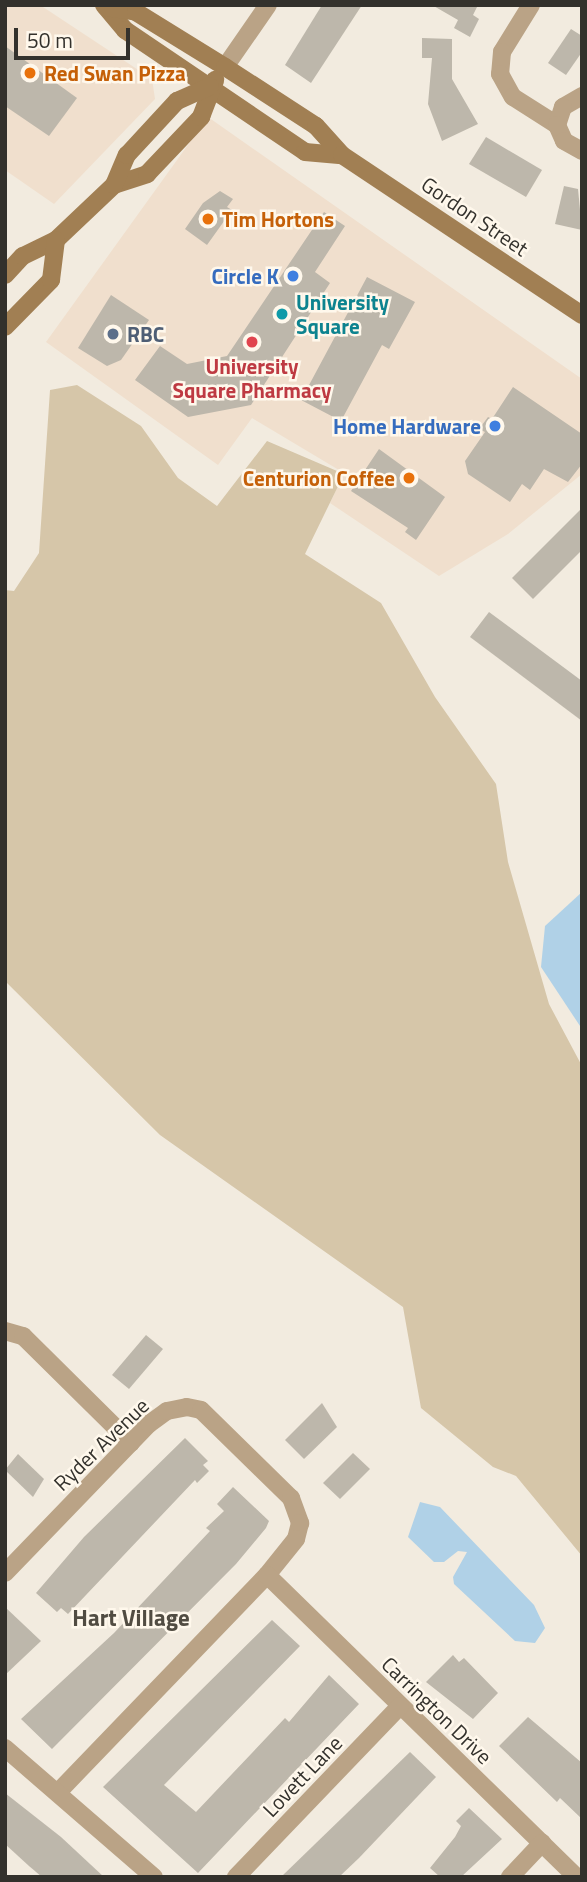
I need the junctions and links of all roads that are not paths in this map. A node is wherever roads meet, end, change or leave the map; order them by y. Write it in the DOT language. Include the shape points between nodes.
graph roads {
  1 [pos="268,5"];
  2 [pos="531,5"];
  3 [pos="105,6"];
  4 [pos="225,67"];
  5 [pos="210,86"];
  6 [pos="582,96"];
  7 [pos="557,125"];
  8 [pos="582,150"];
  9 [pos="342,155"];
  10 [pos="114,184"];
  11 [pos="56,240"];
  12 [pos="5,275"];
  13 [pos="582,315"];
  14 [pos="5,327"];
  15 [pos="5,1331"];
  16 [pos="131,1443"];
  17 [pos="5,1573"];
  18 [pos="267,1575"];
  19 [pos="400,1706"];
  20 [pos="5,1748"];
  21 [pos="59,1791"];
  22 [pos="542,1843"];
  23 [pos="153,1877"];
  24 [pos="236,1877"];
  25 [pos="510,1877"];
  26 [pos="577,1877"];
  1 -- 4 [label="street"];
  2 -- 7 [label="street" via="502,52 500,74 513,97"];
  3 -- 4 [label="main road, Gordon Street" via="136,12"];
  3 -- 5 [label="main road, Gordon Street" via="125,30"];
  4 -- 5 [label="main road"];
  4 -- 9 [label="main road, Gordon Street" via="316,126"];
  5 -- 9 [label="main road, Gordon Street" via="305,152"];
  5 -- 10 [label="main road" via="177,101 127,155"];
  5 -- 10 [label="main road" via="201,117 147,174"];
  6 -- 7 [label="street" via="563,107"];
  7 -- 8 [label="street" via="564,141"];
  9 -- 13 [label="main road, Gordon Street"];
  10 -- 11 [label="main road"];
  11 -- 12 [label="main road" via="23,256"];
  11 -- 14 [label="main road" via="51,280"];
  15 -- 16 [label="street" via="23,1336"];
  16 -- 17 [label="street, Ryder Avenue"];
  16 -- 18 [label="street, Ryder Avenue" via="167,1411 201,1410 267,1474 291,1498 300,1523 296,1539"];
  18 -- 19 [label="street, Carrington Drive"];
  18 -- 21 [label="street, Ryder Avenue"];
  19 -- 22 [label="street, Carrington Drive"];
  19 -- 24 [label="street, Lovett Lane"];
  20 -- 21 [label="street"];
  21 -- 23 [label="street"];
  22 -- 25 [label="street"];
  22 -- 26 [label="street, Carrington Drive"];
}
